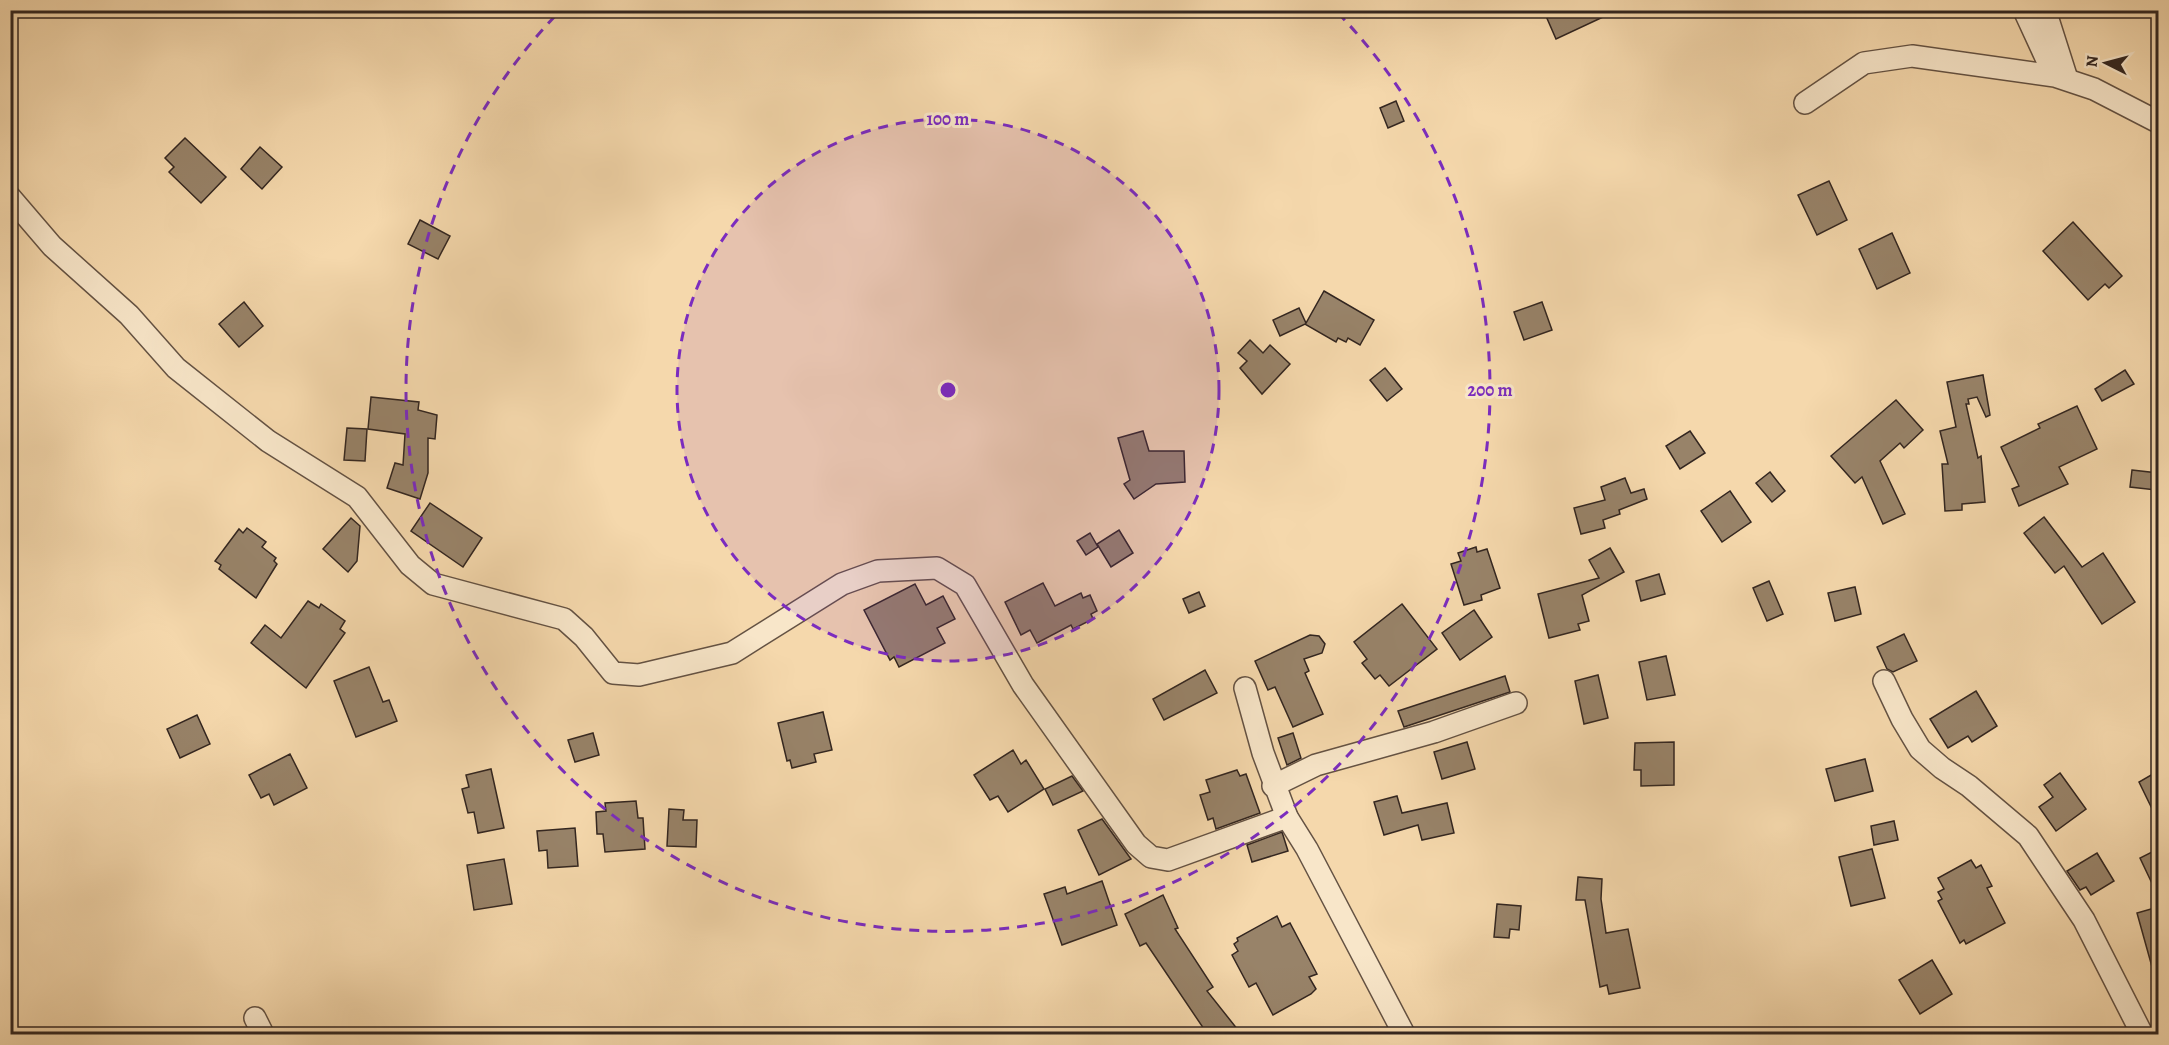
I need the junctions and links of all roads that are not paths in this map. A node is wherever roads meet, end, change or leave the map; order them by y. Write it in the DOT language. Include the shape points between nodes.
graph roads {
  1 [pos="2024,10"];
  2 [pos="2045,10"];
  3 [pos="2061,78"];
  4 [pos="1805,103"];
  5 [pos="2158,122"];
  6 [pos="10,197"];
  7 [pos="1884,681"];
  8 [pos="1245,688"];
  9 [pos="1516,703"];
  10 [pos="1273,786"];
  11 [pos="1287,817"];
  12 [pos="1404,1035"];
  13 [pos="2142,1035"];
  1 -- 3 [label="street"];
  2 -- 3 [label="street"];
  3 -- 4 [label="street" via="1912,56 1864,63"];
  3 -- 5 [label="street" via="2094,88"];
  6 -- 11 [label="street" via="52,246 129,315 176,368 268,441 357,497 410,565 433,584 564,619 613,673 639,675 732,653 842,584 878,572 937,568 965,585 1023,685 1136,844 1150,857 1168,860"];
  7 -- 13 [label="street" via="1920,748 2028,836 2084,920"];
  8 -- 10 [label="street"];
  9 -- 10 [label="street" via="1434,732 1316,765"];
  10 -- 11 [label="street"];
  11 -- 12 [label="street"];
}
